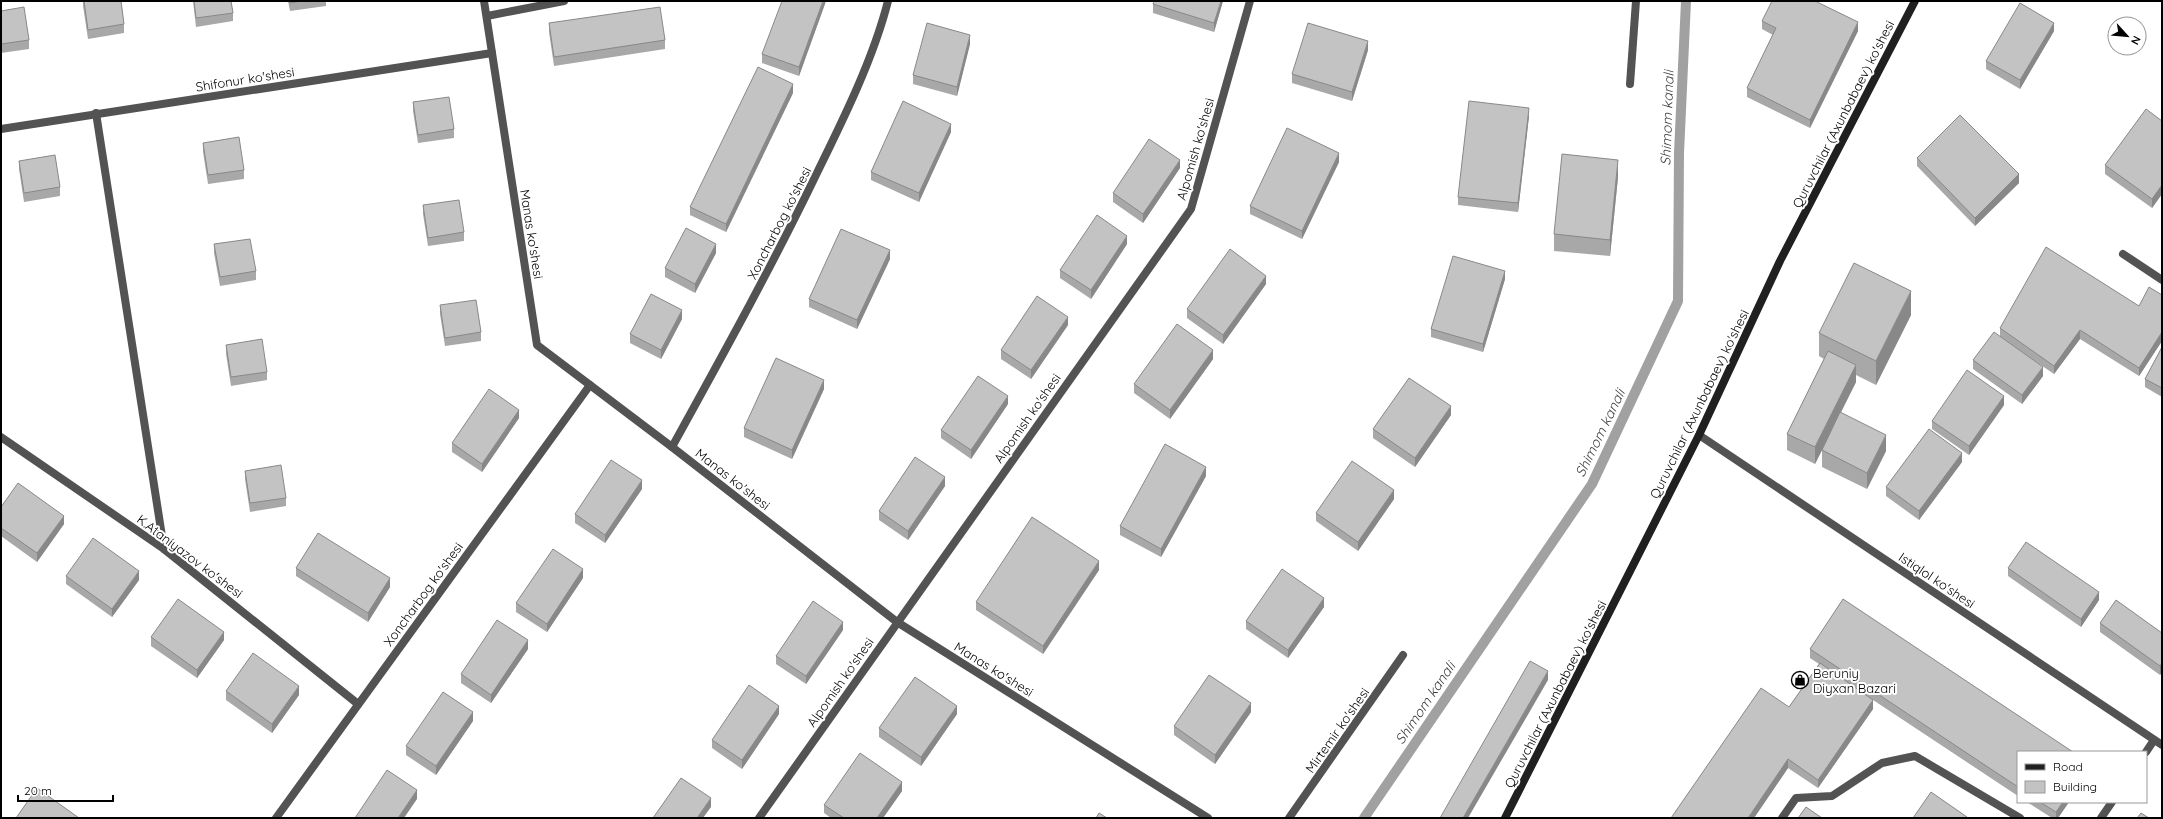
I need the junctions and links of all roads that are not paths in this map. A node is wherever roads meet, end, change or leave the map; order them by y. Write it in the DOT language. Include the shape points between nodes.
graph roads {
  1 [pos="484,1"];
  2 [pos="564,1"];
  3 [pos="888,1"];
  4 [pos="1250,1"];
  5 [pos="1636,1"];
  6 [pos="1915,1"];
  7 [pos="487,16"];
  8 [pos="492,53"];
  9 [pos="1630,84"];
  10 [pos="96,113"];
  11 [pos="1,129"];
  12 [pos="2123,254"];
  13 [pos="2162,280"];
  14 [pos="590,385"];
  15 [pos="1698,435"];
  16 [pos="1,437"];
  17 [pos="672,447"];
  18 [pos="164,549"];
  19 [pos="897,622"];
  20 [pos="1404,655"];
  21 [pos="358,704"];
  22 [pos="2154,740"];
  23 [pos="2162,745"];
  24 [pos="2147,751"];
  25 [pos="2111,803"];
  26 [pos="276,818"];
  27 [pos="759,818"];
  28 [pos="1208,818"];
  29 [pos="1289,818"];
  30 [pos="1505,818"];
  31 [pos="1782,818"];
  32 [pos="2020,818"];
  33 [pos="2101,818"];
  1 -- 7 [label="street, Manas ko'shesi"];
  2 -- 7 [label="street"];
  3 -- 17 [label="street, Xoncharbog ko'shesi" via="884,19 843,121 780,248"];
  4 -- 19 [label="street, Alpomish ko'shesi" via="1191,209"];
  5 -- 9 [label="street"];
  6 -- 15 [label="main road, Quruvchilar (Axunbabaev) ko'shesi" via="1780,260"];
  7 -- 8 [label="street, Manas ko'shesi"];
  8 -- 10 [label="street, Shifonur ko'shesi"];
  8 -- 14 [label="street, Manas ko'shesi" via="537,344"];
  10 -- 11 [label="street, Shifonur ko'shesi"];
  10 -- 18 [label="street"];
  12 -- 13 [label="street"];
  14 -- 17 [label="street, Manas ko'shesi"];
  14 -- 21 [label="street, Xoncharbog ko'shesi"];
  15 -- 22 [label="street, Istiqlol ko'shesi"];
  15 -- 30 [label="main road, Quruvchilar (Axunbabaev) ko'shesi"];
  16 -- 18 [label="street, K.Ataniyazov ko'shesi"];
  17 -- 19 [label="street, Manas ko'shesi"];
  18 -- 21 [label="street, K.Ataniyazov ko'shesi"];
  19 -- 27 [label="street, Alpomish ko'shesi"];
  19 -- 28 [label="street, Manas ko'shesi"];
  20 -- 29 [label="street, Mirtemir ko'shesi"];
  21 -- 26 [label="street, Xoncharbog ko'shesi"];
  22 -- 23 [label="street, Istiqlol ko'shesi"];
  22 -- 24 [label="street"];
  25 -- 33 [label="street"];
  31 -- 32 [label="street" via="1796,798 1832,796 1882,763 1915,756"];
}
